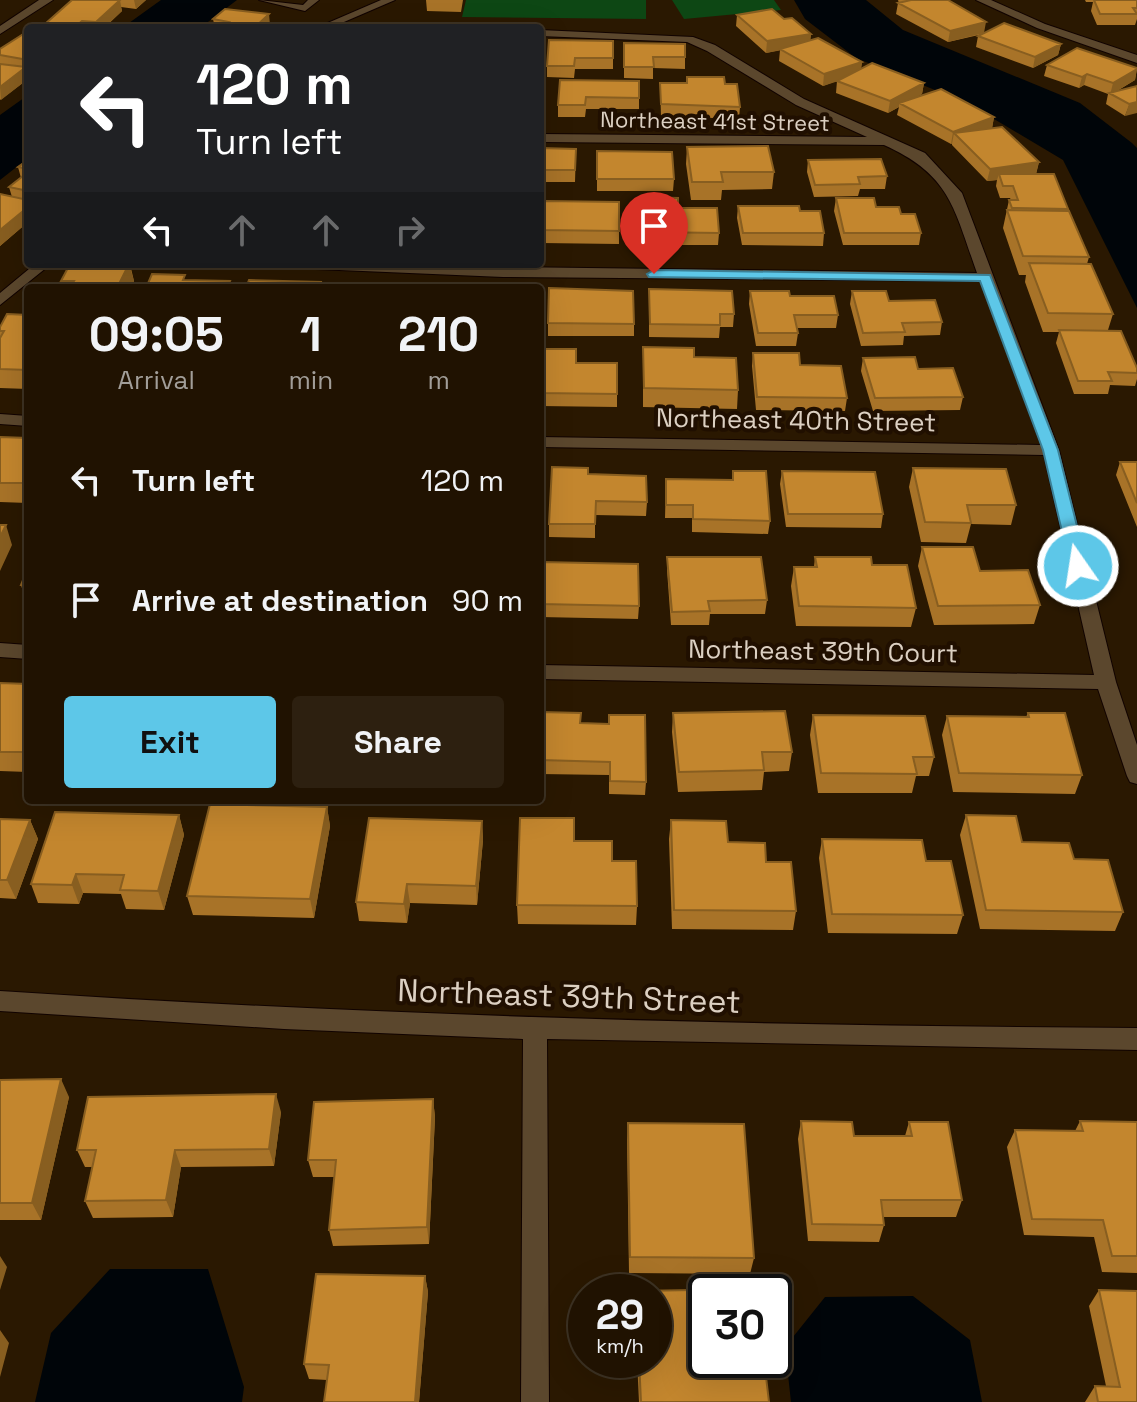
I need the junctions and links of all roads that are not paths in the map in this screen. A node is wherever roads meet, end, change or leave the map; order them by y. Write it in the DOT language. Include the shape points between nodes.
graph roads {
  1 [pos="47,0"];
  2 [pos="264,0"];
  3 [pos="314,0"];
  4 [pos="390,0"];
  5 [pos="982,0"];
  6 [pos="331,24"];
  7 [pos="0,31"];
  8 [pos="544,33"];
  9 [pos="1137,59"];
  10 [pos="544,138"];
  11 [pos="890,141"];
  12 [pos="39,268"];
  13 [pos="376,268"];
  14 [pos="985,277"];
  15 [pos="0,301"];
  16 [pos="0,419"];
  17 [pos="24,421"];
  18 [pos="544,442"];
  19 [pos="1051,450"];
  20 [pos="0,650"];
  21 [pos="24,652"];
  22 [pos="544,672"];
  23 [pos="1106,682"];
  24 [pos="1137,776"];
  25 [pos="0,1001"];
  26 [pos="535,1029"];
  27 [pos="1137,1039"];
  28 [pos="535,1402"];
  1 -- 7 [label="street"];
  2 -- 3 [label="lane" via="305,8"];
  4 -- 6 [label="lane"];
  5 -- 9 [label="street"];
  8 -- 11 [label="street" via="689,39 800,102"];
  10 -- 11 [label="street, Northeast 41st Street"];
  11 -- 14 [label="street" via="920,156 955,193"];
  12 -- 15 [label="street"];
  13 -- 14 [label="street"];
  14 -- 19 [label="street"];
  16 -- 17 [label="street"];
  18 -- 19 [label="street, Northeast 40th Street"];
  19 -- 23 [label="street"];
  20 -- 21 [label="street"];
  22 -- 23 [label="street, Northeast 39th Court"];
  23 -- 24 [label="street"];
  25 -- 26 [label="street, Northeast 39th Street"];
  26 -- 27 [label="street, Northeast 39th Street"];
  26 -- 28 [label="street"];
}
